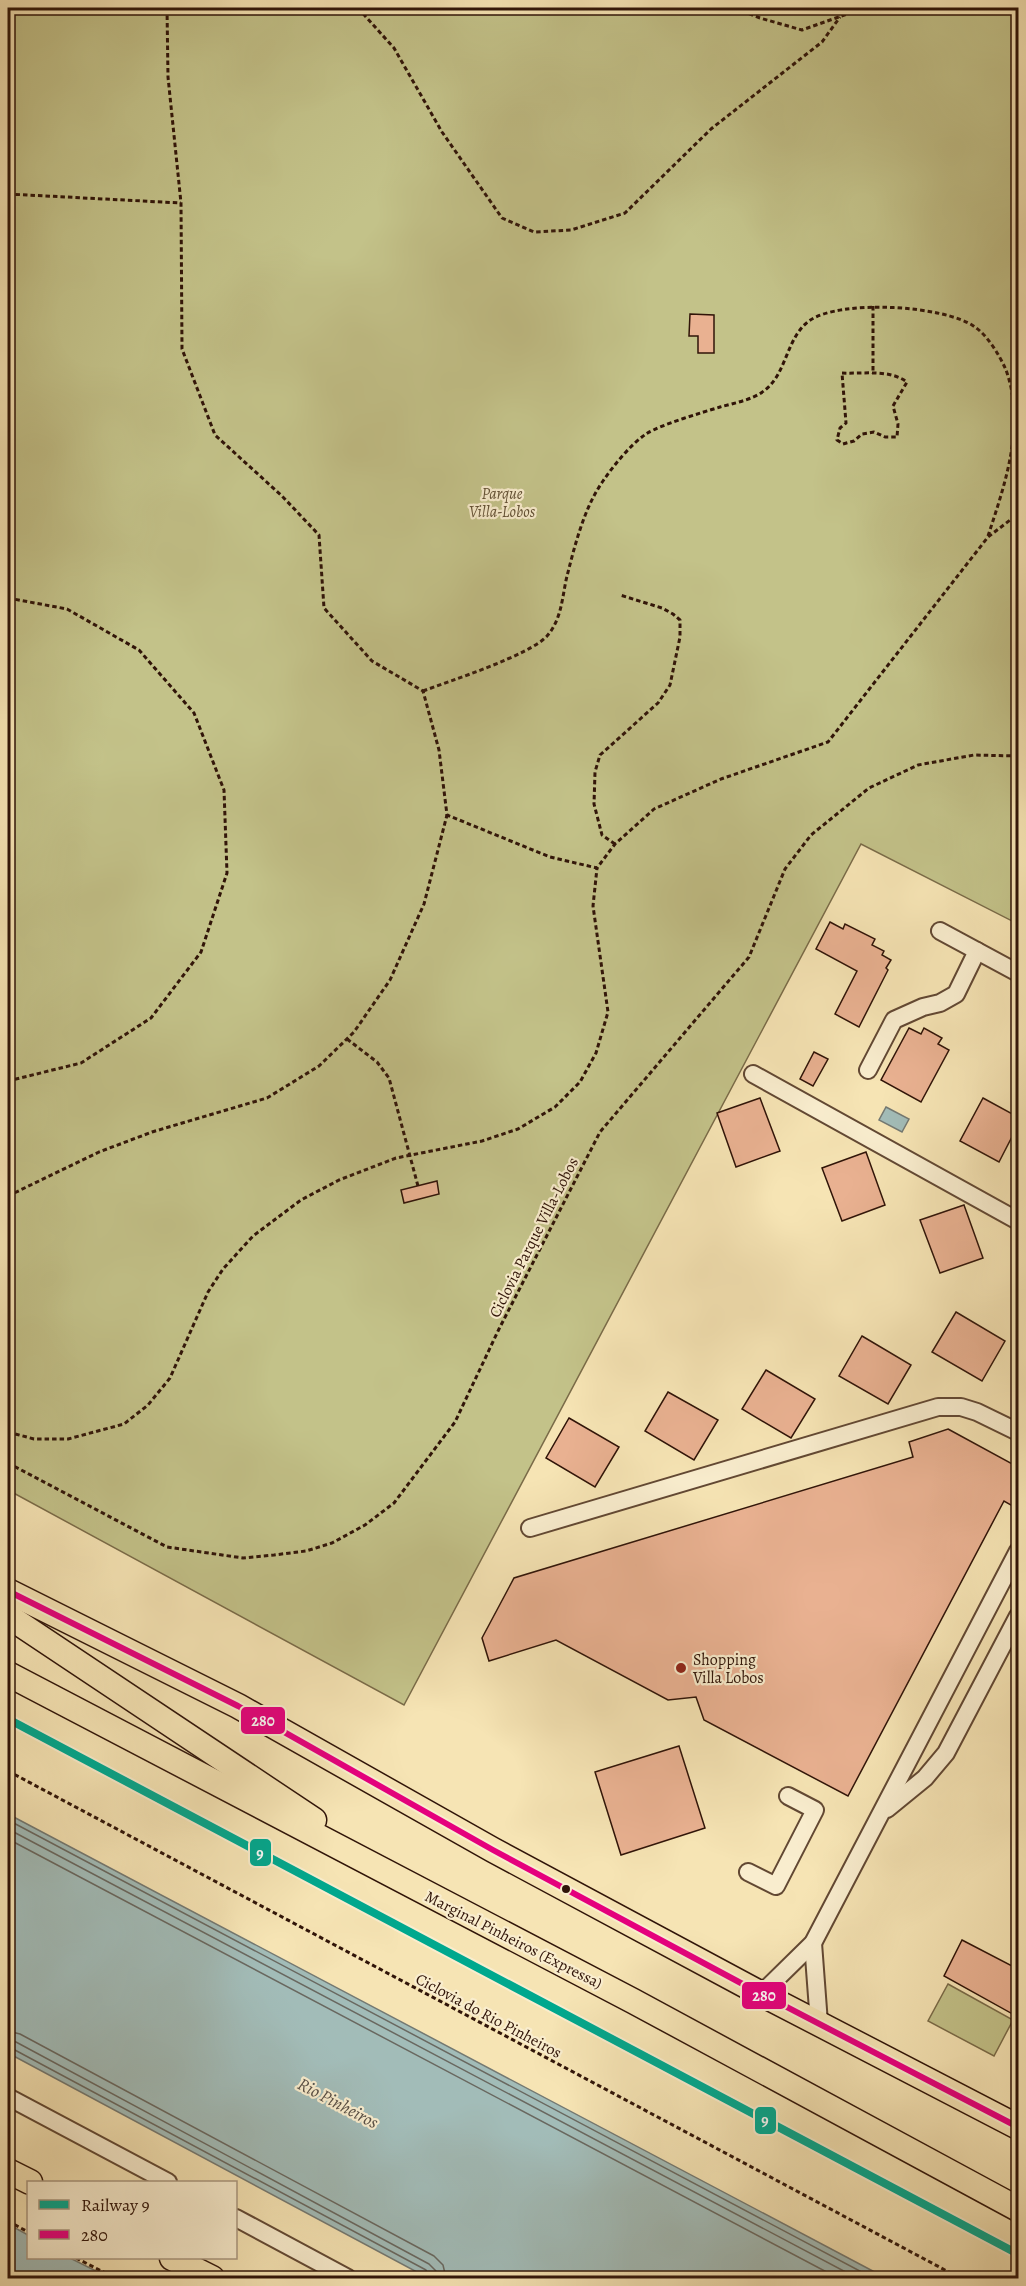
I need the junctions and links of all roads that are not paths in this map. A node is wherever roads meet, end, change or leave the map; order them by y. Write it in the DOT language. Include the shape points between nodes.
graph roads {
  1 [pos="940,931"];
  2 [pos="977,951"];
  3 [pos="1018,973"];
  4 [pos="868,1070"];
  5 [pos="753,1074"];
  6 [pos="1018,1221"];
  7 [pos="1018,1432"];
  8 [pos="530,1528"];
  9 [pos="1018,1551"];
  10 [pos="8,1591"];
  11 [pos="8,1616"];
  12 [pos="1018,1616"];
  13 [pos="8,1674"];
  14 [pos="788,1796"];
  15 [pos="879,1815"];
  16 [pos="748,1872"];
  17 [pos="386,1873"];
  18 [pos="813,1943"];
  19 [pos="762,1993"];
  20 [pos="819,2023"];
  21 [pos="8,2097"];
  22 [pos="1018,2127"];
  23 [pos="8,2171"];
  24 [pos="28,2181"];
  25 [pos="166,2181"];
  26 [pos="1018,2209"];
  27 [pos="237,2219"];
  28 [pos="174,2259"];
  29 [pos="212,2278"];
  30 [pos="348,2278"];
  1 -- 2 [label="street"];
  2 -- 3 [label="street"];
  2 -- 4 [label="street" via="956,994 894,1020"];
  5 -- 6 [label="street"];
  7 -- 8 [label="street" via="977,1412 938,1407"];
  9 -- 15 [label="street"];
  10 -- 19 [label="highway" via="238,1706 493,1850"];
  11 -- 17 [label="highway" via="284,1799"];
  12 -- 15 [label="street" via="946,1753 925,1778"];
  13 -- 17 [label="highway, Marginal Pinheiros (Expressa)"];
  14 -- 16 [label="street" via="815,1810 776,1886"];
  15 -- 18 [label="street"];
  17 -- 26 [label="highway, Marginal Pinheiros (Expressa)"];
  18 -- 19 [label="street"];
  18 -- 20 [label="street"];
  19 -- 20 [label="highway"];
  20 -- 22 [label="highway"];
  21 -- 25 [label="street"];
  23 -- 24 [label="highway"];
  27 -- 30 [label="street"];
  28 -- 29 [label="highway"];
}
